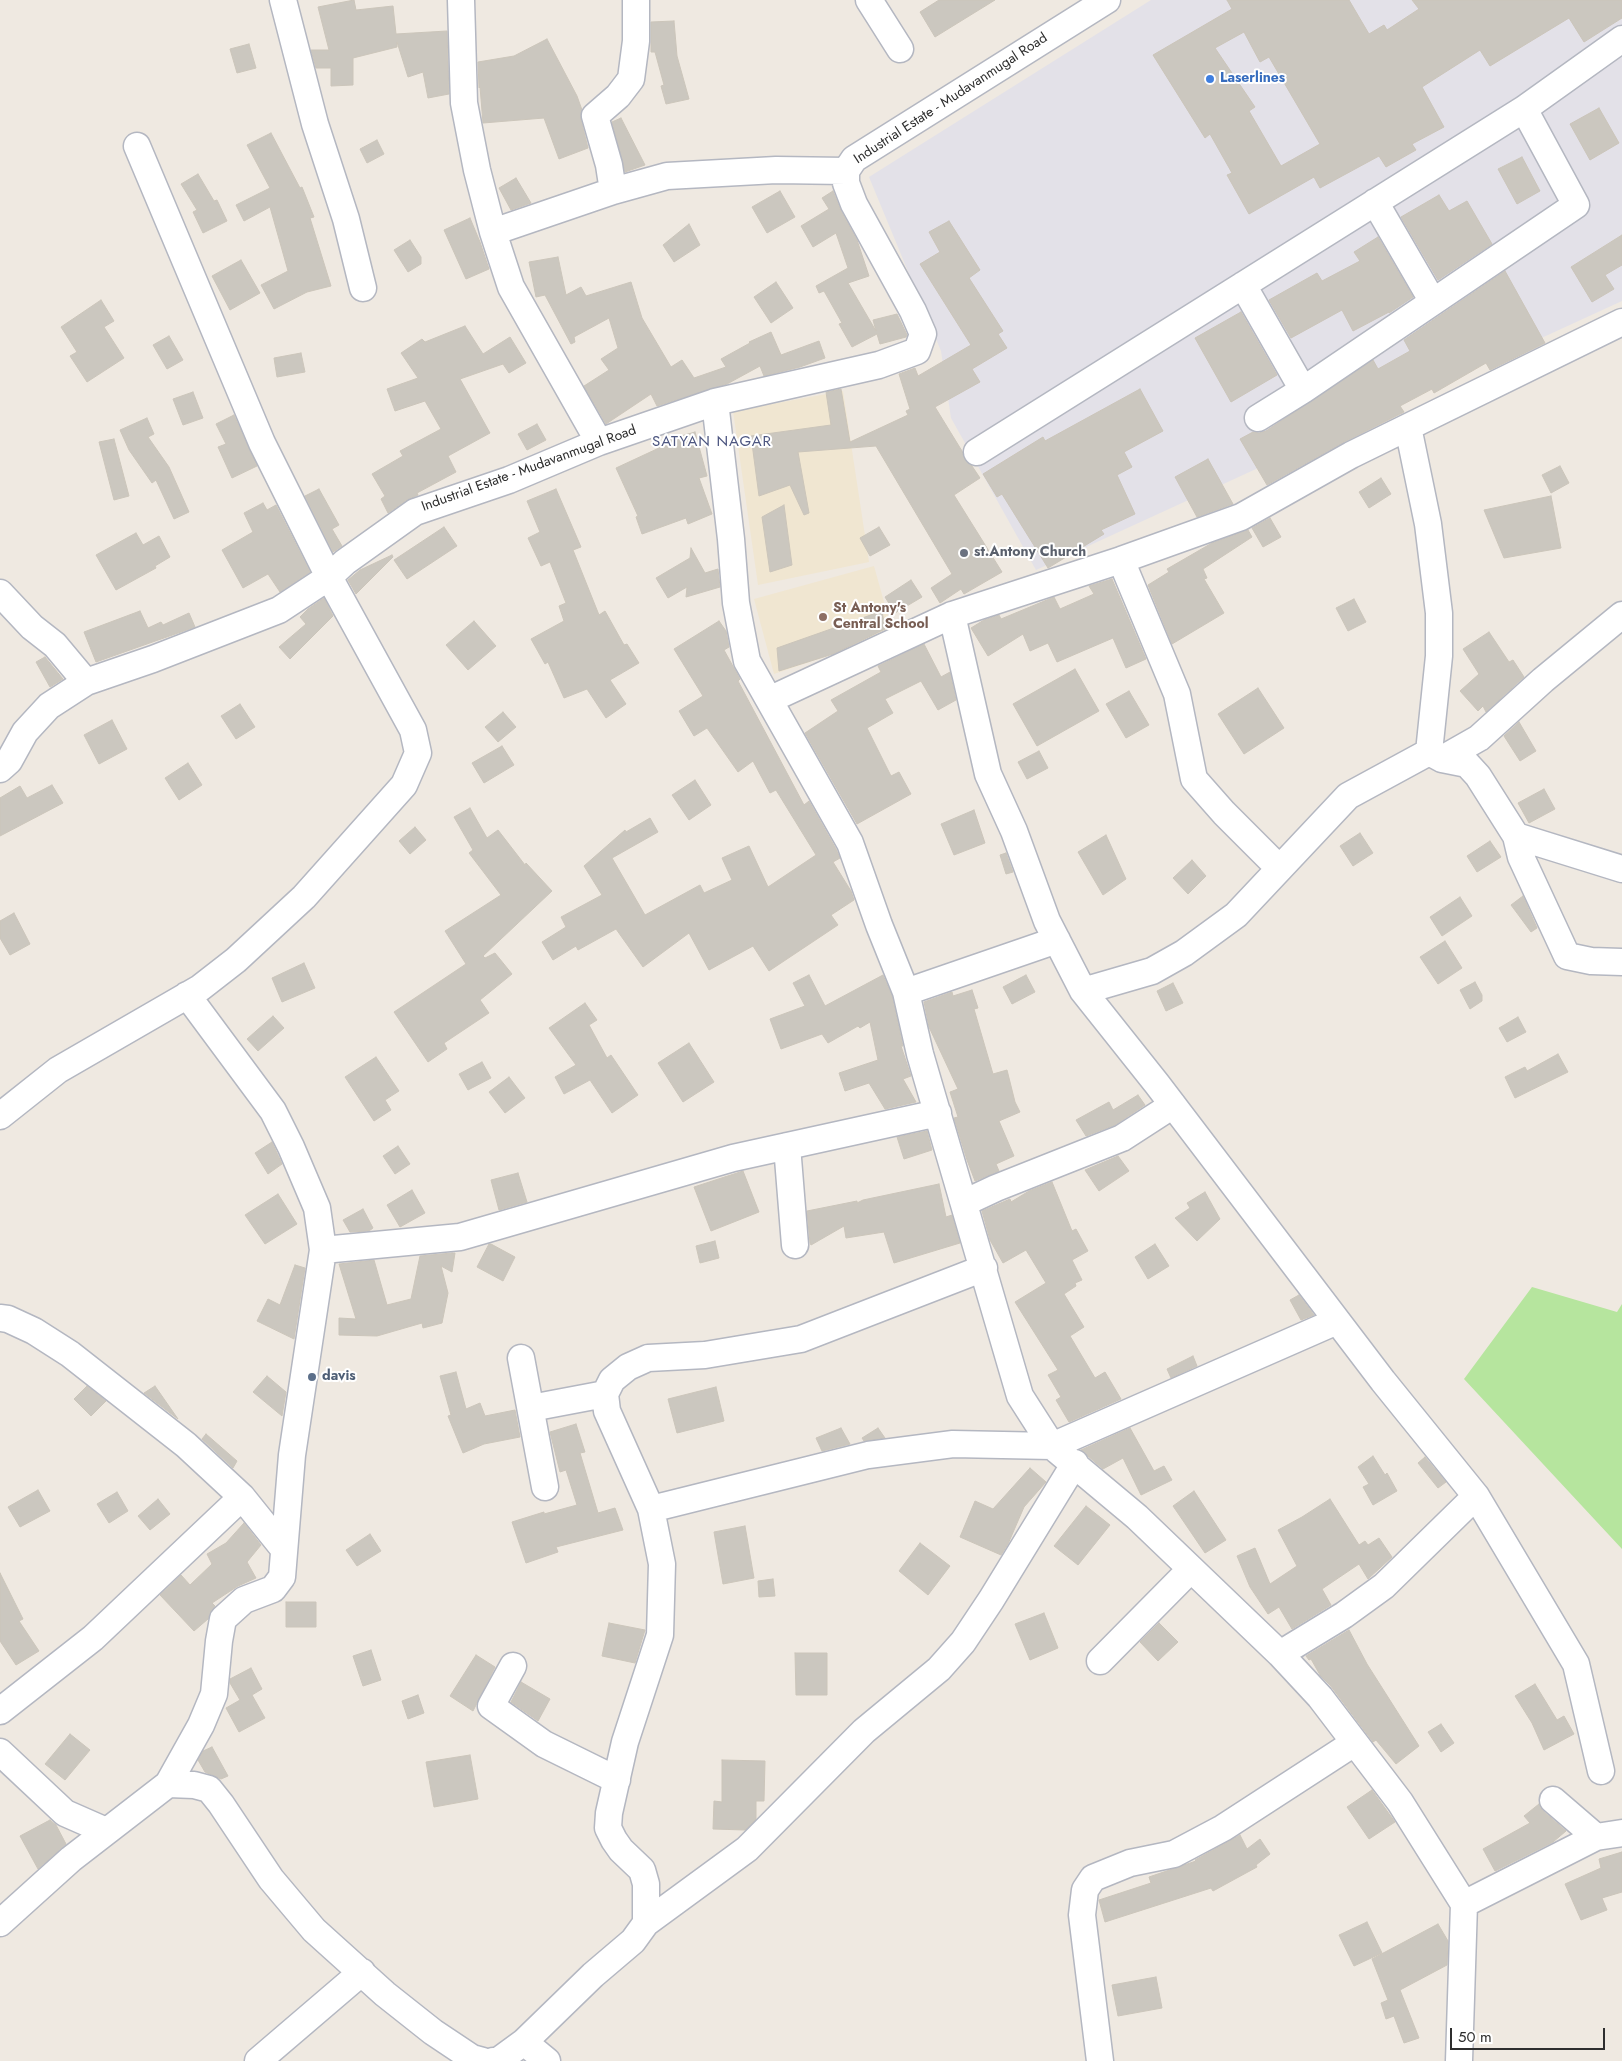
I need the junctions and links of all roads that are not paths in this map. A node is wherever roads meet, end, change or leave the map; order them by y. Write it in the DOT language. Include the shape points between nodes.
graph roads {
  1 [pos="283,0"];
  2 [pos="461,0"];
  3 [pos="636,0"];
  4 [pos="869,0"];
  5 [pos="1102,1"];
  6 [pos="1622,38"];
  7 [pos="900,49"];
  8 [pos="1524,109"];
  9 [pos="137,146"];
  10 [pos="846,171"];
  11 [pos="613,191"];
  12 [pos="1375,202"];
  13 [pos="493,232"];
  14 [pos="1243,285"];
  15 [pos="363,288"];
  16 [pos="1433,302"];
  17 [pos="1622,322"];
  18 [pos="1303,390"];
  19 [pos="715,402"];
  20 [pos="1258,418"];
  21 [pos="1408,427"];
  22 [pos="599,442"];
  23 [pos="977,452"];
  24 [pos="1121,560"];
  25 [pos="328,577"];
  26 [pos="0,593"];
  27 [pos="952,615"];
  28 [pos="1622,615"];
  29 [pos="86,682"];
  30 [pos="769,700"];
  31 [pos="1436,756"];
  32 [pos="0,769"];
  33 [pos="1516,836"];
  34 [pos="1279,868"];
  35 [pos="1622,869"];
  36 [pos="1057,940"];
  37 [pos="1622,962"];
  38 [pos="1083,991"];
  39 [pos="906,992"];
  40 [pos="187,995"];
  41 [pos="1173,1105"];
  42 [pos="938,1113"];
  43 [pos="0,1116"];
  44 [pos="788,1146"];
  45 [pos="964,1203"];
  46 [pos="795,1245"];
  47 [pos="323,1250"];
  48 [pos="984,1268"];
  49 [pos="0,1318"];
  50 [pos="1337,1322"];
  51 [pos="521,1358"];
  52 [pos="605,1394"];
  53 [pos="531,1408"];
  54 [pos="1052,1446"];
  55 [pos="1075,1464"];
  56 [pos="545,1487"];
  57 [pos="1476,1496"];
  58 [pos="242,1497"];
  59 [pos="651,1509"];
  60 [pos="283,1548"];
  61 [pos="1191,1569"];
  62 [pos="1280,1654"];
  63 [pos="1100,1661"];
  64 [pos="513,1666"];
  65 [pos="0,1712"];
  66 [pos="1354,1743"];
  67 [pos="0,1752"];
  68 [pos="1601,1771"];
  69 [pos="617,1780"];
  70 [pos="168,1784"];
  71 [pos="1553,1800"];
  72 [pos="106,1830"];
  73 [pos="1622,1833"];
  74 [pos="1596,1837"];
  75 [pos="1464,1904"];
  76 [pos="0,1923"];
  77 [pos="646,1923"];
  78 [pos="362,1972"];
  79 [pos="524,2042"];
  80 [pos="258,2061"];
  81 [pos="483,2061"];
  82 [pos="493,2061"];
  83 [pos="547,2061"];
  84 [pos="1100,2061"];
  85 [pos="1459,2061"];
  1 -- 15 [label="street"];
  2 -- 13 [label="street" via="464,103"];
  3 -- 11 [label="street" via="636,41 631,78 618,96 595,116"];
  4 -- 7 [label="street"];
  5 -- 10 [label="street, Industrial Estate - Mudavanmugal Road" via="854,159"];
  6 -- 8 [label="street"];
  8 -- 12 [label="street"];
  8 -- 16 [label="street" via="1576,205"];
  9 -- 25 [label="street" via="262,443"];
  10 -- 11 [label="street" via="776,170 667,176"];
  10 -- 19 [label="street, Industrial Estate - Mudavanmugal Road" via="846,184 854,204 923,334 917,351 879,365"];
  11 -- 13 [label="street"];
  12 -- 14 [label="street"];
  12 -- 16 [label="street"];
  13 -- 22 [label="street" via="511,287"];
  14 -- 18 [label="street"];
  14 -- 23 [label="street"];
  16 -- 18 [label="street"];
  17 -- 21 [label="street"];
  18 -- 20 [label="street"];
  19 -- 22 [label="street, Industrial Estate - Mudavanmugal Road"];
  19 -- 30 [label="street" via="736,603 747,661"];
  21 -- 24 [label="street" via="1241,517"];
  21 -- 31 [label="street" via="1428,524 1439,613"];
  22 -- 25 [label="street, Industrial Estate - Mudavanmugal Road" via="509,480 415,512"];
  24 -- 27 [label="street"];
  24 -- 34 [label="street" via="1176,694 1194,779"];
  25 -- 29 [label="street, Industrial Estate - Mudavanmugal Road" via="279,610"];
  25 -- 40 [label="street" via="413,730 418,753 404,785 304,897 236,960"];
  26 -- 29 [label="street" via="32,627 55,645"];
  27 -- 30 [label="street"];
  27 -- 36 [label="street" via="988,774"];
  28 -- 31 [label="street" via="1543,680 1480,738"];
  29 -- 32 [label="street, Industrial Estate - Mudavanmugal Road" via="49,706 25,732 9,761"];
  30 -- 39 [label="street" via="850,843"];
  31 -- 33 [label="street" via="1467,764"];
  31 -- 34 [label="street" via="1348,796"];
  33 -- 35 [label="street"];
  33 -- 37 [label="street" via="1521,857 1567,956 1590,962"];
  34 -- 38 [label="street" via="1236,915 1184,954 1152,971"];
  36 -- 38 [label="street"];
  36 -- 39 [label="street"];
  38 -- 41 [label="street"];
  39 -- 42 [label="street"];
  40 -- 43 [label="street" via="58,1070"];
  40 -- 47 [label="street" via="273,1111 316,1208"];
  41 -- 45 [label="street" via="1122,1138"];
  41 -- 50 [label="street"];
  42 -- 44 [label="street"];
  42 -- 45 [label="street"];
  44 -- 46 [label="street"];
  44 -- 47 [label="street" via="733,1158 460,1237"];
  45 -- 48 [label="street"];
  47 -- 60 [label="street" via="292,1455"];
  48 -- 52 [label="street" via="802,1339 705,1355 648,1358 628,1366 612,1380"];
  48 -- 54 [label="street" via="1020,1396"];
  49 -- 58 [label="street" via="34,1332 70,1354 186,1445"];
  50 -- 54 [label="street"];
  50 -- 57 [label="street"];
  51 -- 53 [label="street"];
  52 -- 53 [label="street"];
  52 -- 59 [label="street" via="607,1411"];
  53 -- 56 [label="street"];
  54 -- 55 [label="street"];
  54 -- 59 [label="street" via="953,1444 868,1455"];
  55 -- 61 [label="street"];
  55 -- 77 [label="street" via="991,1600 963,1642 939,1669 864,1731 747,1849"];
  57 -- 62 [label="street" via="1384,1586"];
  57 -- 68 [label="street" via="1576,1664"];
  58 -- 60 [label="street"];
  58 -- 65 [label="street" via="93,1638"];
  59 -- 69 [label="street" via="662,1564 660,1635 625,1742"];
  60 -- 70 [label="street" via="282,1577 273,1589 244,1600 223,1619 214,1694 201,1725"];
  61 -- 62 [label="street"];
  61 -- 63 [label="street"];
  62 -- 66 [label="street" via="1320,1697"];
  64 -- 69 [label="street" via="491,1706 544,1744"];
  66 -- 75 [label="street" via="1400,1802"];
  66 -- 84 [label="street" via="1223,1828 1174,1854 1130,1863 1094,1878 1085,1890 1082,1915"];
  67 -- 72 [label="street" via="65,1813"];
  69 -- 77 [label="street" via="608,1828 621,1850 642,1870 646,1884"];
  70 -- 72 [label="street"];
  70 -- 78 [label="street" via="209,1789 271,1879 314,1930"];
  71 -- 74 [label="street"];
  72 -- 76 [label="street"];
  73 -- 74 [label="street"];
  74 -- 75 [label="street"];
  75 -- 85 [label="street"];
  77 -- 79 [label="street" via="633,1941"];
  78 -- 80 [label="street"];
  78 -- 81 [label="street" via="433,2032 472,2058"];
  79 -- 82 [label="street" via="498,2061"];
  79 -- 83 [label="street"];
}
